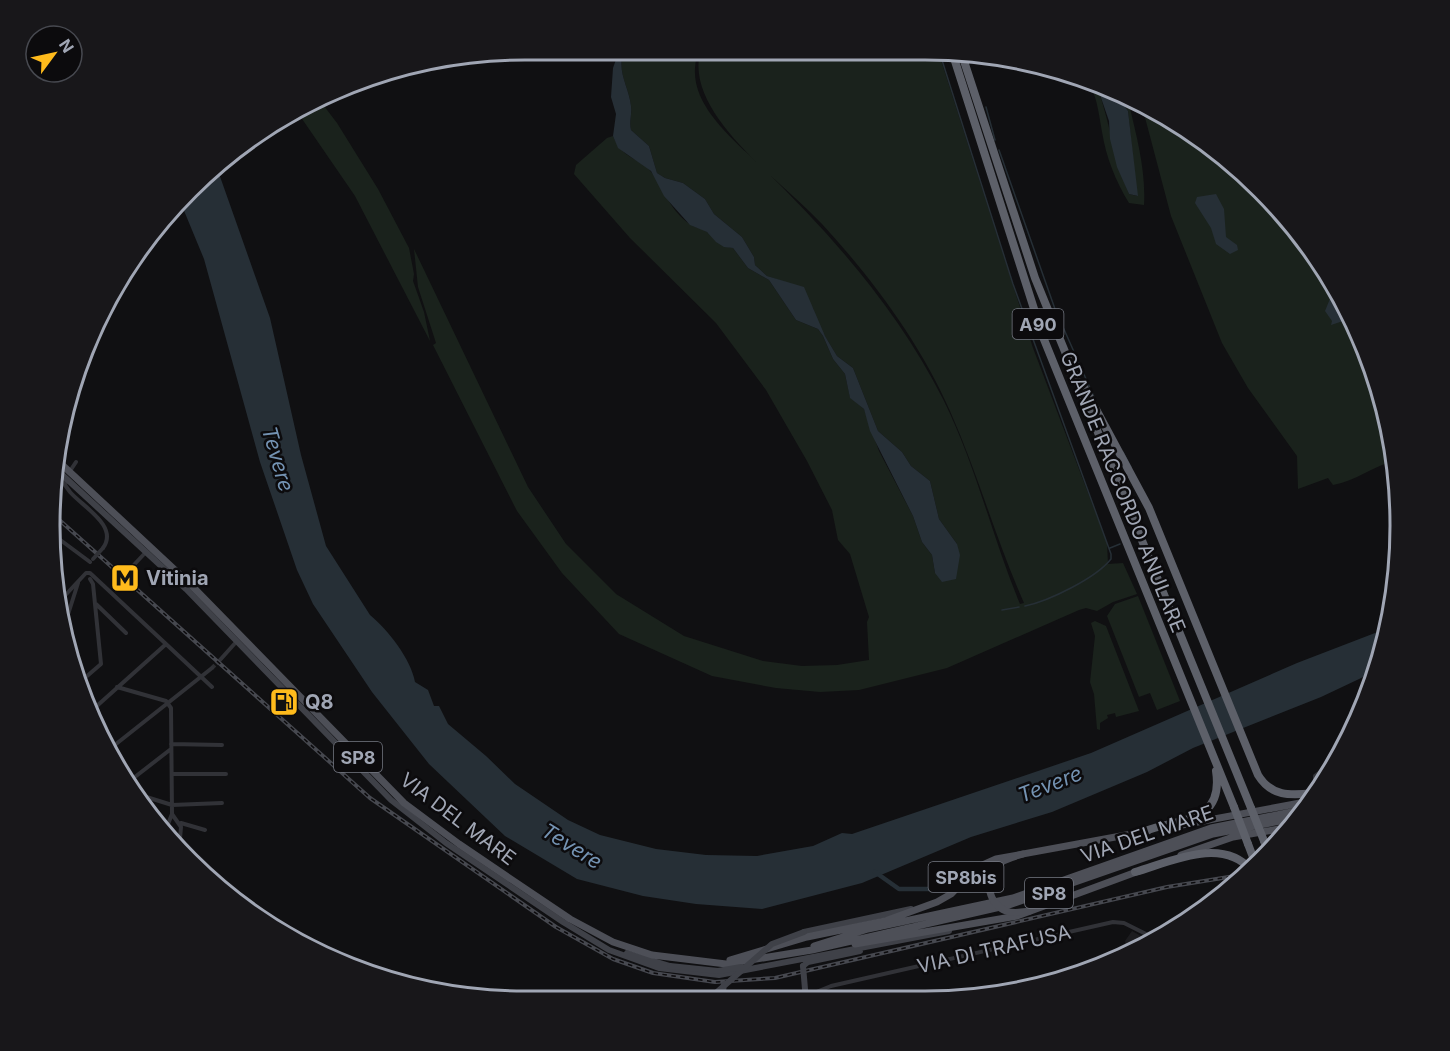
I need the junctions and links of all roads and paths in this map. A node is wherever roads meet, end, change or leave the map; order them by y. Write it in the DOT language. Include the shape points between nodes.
graph roads {
  1 [pos="955,61"];
  2 [pos="964,62"];
  3 [pos="1067,357"];
  4 [pos="76,462"];
  5 [pos="64,469"];
  6 [pos="63,473"];
  7 [pos="68,475"];
  8 [pos="60,540"];
  9 [pos="146,552"];
  10 [pos="92,560"];
  11 [pos="132,565"];
  12 [pos="90,576"];
  13 [pos="78,582"];
  14 [pos="95,583"];
  15 [pos="65,592"];
  16 [pos="95,604"];
  17 [pos="68,613"];
  18 [pos="126,633"];
  19 [pos="237,641"];
  20 [pos="165,645"];
  21 [pos="220,651"];
  22 [pos="225,655"];
  23 [pos="220,660"];
  24 [pos="212,668"];
  25 [pos="86,677"];
  26 [pos="202,678"];
  27 [pos="117,687"];
  28 [pos="212,687"];
  29 [pos="168,704"];
  30 [pos="96,706"];
  31 [pos="115,745"];
  32 [pos="222,745"];
  33 [pos="171,746"];
  34 [pos="1211,751"];
  35 [pos="172,774"];
  36 [pos="226,774"];
  37 [pos="134,777"];
  38 [pos="1305,793"];
  39 [pos="148,797"];
  40 [pos="222,803"];
  41 [pos="1298,803"];
  42 [pos="172,805"];
  43 [pos="1291,812"];
  44 [pos="172,814"];
  45 [pos="1284,820"];
  46 [pos="180,822"];
  47 [pos="168,823"];
  48 [pos="205,830"];
  49 [pos="1276,830"];
  50 [pos="1144,831"];
  51 [pos="179,836"];
  52 [pos="1265,843"];
  53 [pos="1023,854"];
  54 [pos="1253,856"];
  55 [pos="1243,864"];
  56 [pos="1136,872"];
  57 [pos="914,908"];
  58 [pos="1030,911"];
  59 [pos="981,923"];
  60 [pos="1146,934"];
  61 [pos="585,936"];
  62 [pos="884,945"];
  63 [pos="812,950"];
  64 [pos="792,953"];
  65 [pos="752,960"];
  66 [pos="700,963"];
  67 [pos="724,983"];
  68 [pos="716,991"];
  69 [pos="723,991"];
  70 [pos="804,991"];
  71 [pos="815,991"];
  1 -- 34 [label="highway, GRANDE RACCORDO ANULARE / A90" via="1043,337"];
  2 -- 3 [label="highway, GRANDE RACCORDO ANULARE / A90" via="1012,214"];
  3 -- 38 [label="highway" via="1141,492 1258,775 1278,794"];
  3 -- 52 [label="highway, GRANDE RACCORDO ANULARE / A90, bridge"];
  4 -- 7 [label="street"];
  5 -- 7 [label="main road, VIA DEL MARE / SP8"];
  6 -- 7 [label="main road, SP8bis"];
  7 -- 9 [label="main road, SP8bis"];
  7 -- 10 [label="street, bridge" via="65,485 70,492 106,528 108,538"];
  7 -- 66 [label="main road, VIA DEL MARE / SP8" via="179,573 385,786 414,811 560,912 606,939 658,957"];
  8 -- 10 [label="street"];
  9 -- 11 [label="street"];
  9 -- 19 [label="main road, SP8bis"];
  10 -- 12 [label="street"];
  12 -- 13 [label="street"];
  12 -- 14 [label="street"];
  13 -- 15 [label="street"];
  13 -- 17 [label="street"];
  14 -- 16 [label="street"];
  14 -- 20 [label="street"];
  16 -- 18 [label="street"];
  16 -- 25 [label="street" via="101,664"];
  19 -- 22 [label="street"];
  19 -- 61 [label="main road, SP8bis" via="394,803 446,843"];
  20 -- 26 [label="street"];
  20 -- 27 [label="street"];
  21 -- 22 [label="street"];
  22 -- 23 [label="street"];
  24 -- 26 [label="street"];
  26 -- 28 [label="street"];
  26 -- 29 [label="street"];
  27 -- 29 [label="street"];
  27 -- 30 [label="street"];
  29 -- 31 [label="street"];
  29 -- 33 [label="street"];
  32 -- 33 [label="street"];
  33 -- 35 [label="street"];
  33 -- 37 [label="street"];
  34 -- 50 [label="highway" via="1217,773 1217,795 1212,806 1199,816"];
  34 -- 54 [label="highway, GRANDE RACCORDO ANULARE / A90, bridge"];
  35 -- 36 [label="street"];
  35 -- 42 [label="street"];
  39 -- 42 [label="street"];
  40 -- 42 [label="street"];
  41 -- 50 [label="main road, SP8bis"];
  42 -- 44 [label="street"];
  43 -- 64 [label="main road, VIA DEL MARE / SP8" via="1211,828 1017,897 868,929"];
  44 -- 46 [label="street"];
  44 -- 47 [label="street"];
  45 -- 63 [label="main road, VIA DEL MARE / SP8" via="1213,834 1009,905"];
  46 -- 48 [label="street"];
  46 -- 51 [label="street"];
  49 -- 56 [label="main road, SP8bis" via="1228,838"];
  50 -- 53 [label="main road, SP8bis"];
  53 -- 57 [label="main road, SP8bis, bridge" via="984,863 946,897"];
  53 -- 58 [label="main road, bridge" via="996,866 989,887 992,899 1002,909"];
  55 -- 56 [label="highway" via="1233,857 1213,853"];
  56 -- 58 [label="main road, SP8bis"];
  57 -- 65 [label="main road, SP8bis, bridge" via="788,936"];
  57 -- 66 [label="main road" via="890,919 736,958"];
  58 -- 59 [label="main road, SP8bis, bridge"];
  59 -- 62 [label="main road, SP8bis"];
  59 -- 63 [label="main road"];
  60 -- 71 [label="street, VIA DI TRAFUSA" via="1119,922"];
  61 -- 62 [label="main road, SP8bis" via="648,965 710,975"];
  61 -- 65 [label="main road, SP8bis, bridge" via="670,966 724,971"];
  62 -- 70 [label="main road, bridge" via="808,962 803,966"];
  63 -- 64 [label="main road, VIA DEL MARE / SP8"];
  64 -- 66 [label="main road, VIA DEL MARE / SP8" via="745,963"];
  65 -- 67 [label="main road, bridge"];
  67 -- 68 [label="main road, bridge"];
  67 -- 69 [label="main road, bridge"];
}
